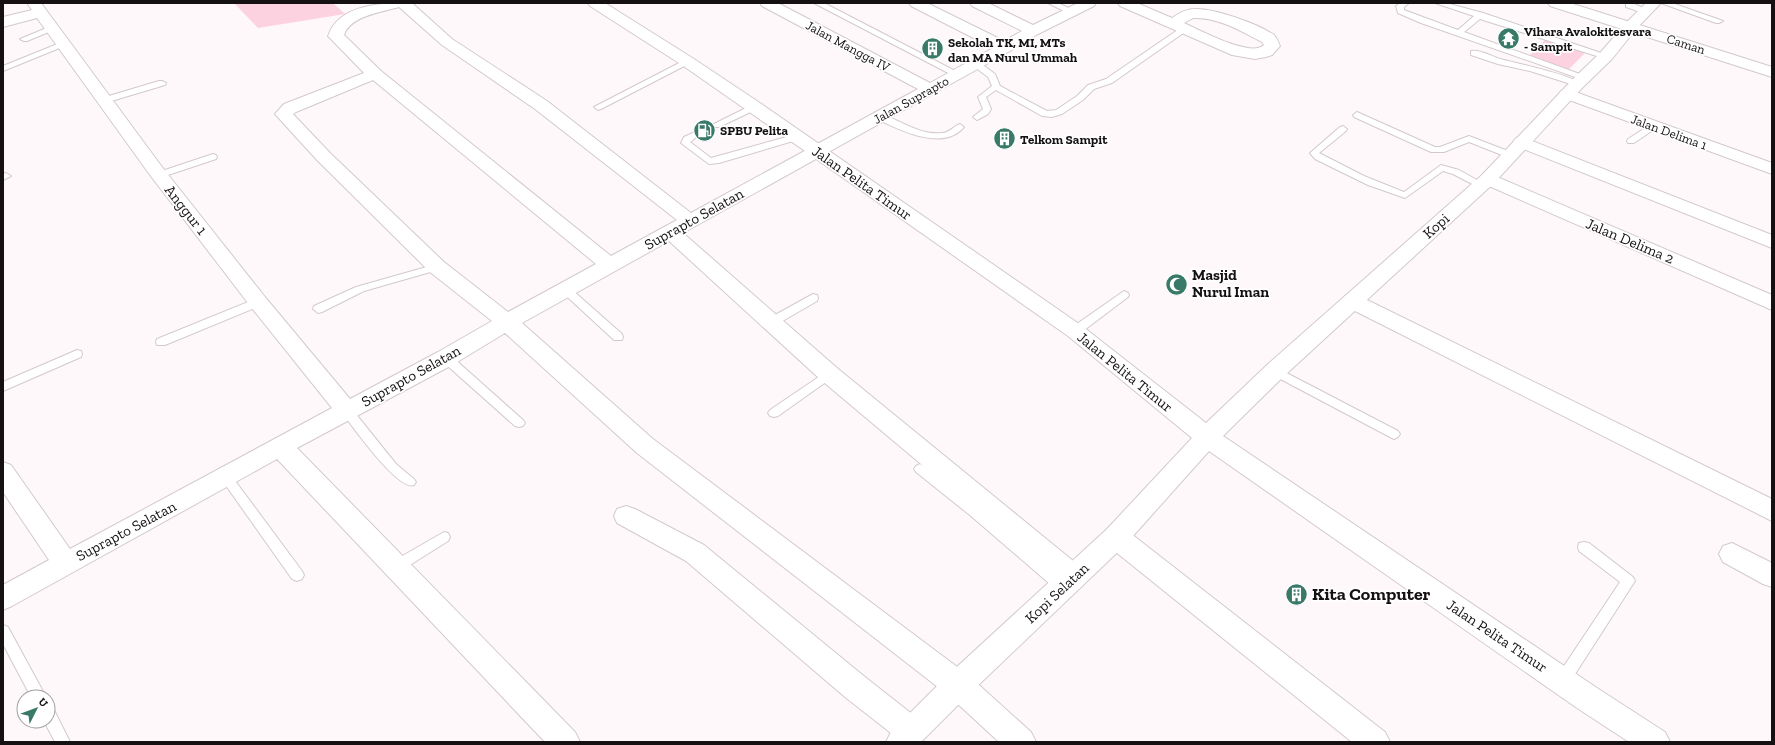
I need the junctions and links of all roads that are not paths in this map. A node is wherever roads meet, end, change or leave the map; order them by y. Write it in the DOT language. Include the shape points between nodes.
graph roads {
  1 [pos="344,3"];
  2 [pos="398,3"];
  3 [pos="403,3"];
  4 [pos="596,3"];
  5 [pos="767,3"];
  6 [pos="818,3"];
  7 [pos="916,3"];
  8 [pos="977,3"];
  9 [pos="1052,3"];
  10 [pos="1090,3"];
  11 [pos="1125,3"];
  12 [pos="1405,3"];
  13 [pos="1439,3"];
  14 [pos="1555,3"];
  15 [pos="1665,3"];
  16 [pos="1643,6"];
  17 [pos="37,7"];
  18 [pos="1073,12"];
  19 [pos="357,15"];
  20 [pos="1480,15"];
  21 [pos="1719,21"];
  22 [pos="3,22"];
  23 [pos="1630,26"];
  24 [pos="1180,27"];
  25 [pos="52,29"];
  26 [pos="1033,31"];
  27 [pos="1459,33"];
  28 [pos="24,39"];
  29 [pos="63,45"];
  30 [pos="1005,48"];
  31 [pos="1474,53"];
  32 [pos="1606,56"];
  33 [pos="688,62"];
  34 [pos="976,64"];
  35 [pos="3,69"];
  36 [pos="1772,72"];
  37 [pos="375,74"];
  38 [pos="957,74"];
  39 [pos="162,82"];
  40 [pos="1576,85"];
  41 [pos="996,87"];
  42 [pos="930,89"];
  43 [pos="105,100"];
  44 [pos="598,107"];
  45 [pos="754,107"];
  46 [pos="1357,115"];
  47 [pos="880,117"];
  48 [pos="977,117"];
  49 [pos="716,125"];
  50 [pos="1652,126"];
  51 [pos="960,127"];
  52 [pos="1343,129"];
  53 [pos="695,135"];
  54 [pos="797,137"];
  55 [pos="1631,141"];
  56 [pos="1516,149"];
  57 [pos="817,151"];
  58 [pos="212,157"];
  59 [pos="1772,169"];
  60 [pos="159,176"];
  61 [pos="1484,182"];
  62 [pos="691,222"];
  63 [pos="671,233"];
  64 [pos="1772,242"];
  65 [pos="610,266"];
  66 [pos="437,267"];
  67 [pos="566,290"];
  68 [pos="1124,295"];
  69 [pos="813,298"];
  70 [pos="1352,301"];
  71 [pos="258,302"];
  72 [pos="1772,303"];
  73 [pos="318,309"];
  74 [pos="507,322"];
  75 [pos="770,323"];
  76 [pos="1075,331"];
  77 [pos="618,337"];
  78 [pos="161,342"];
  79 [pos="77,354"];
  80 [pos="446,358"];
  81 [pos="1275,371"];
  82 [pos="829,374"];
  83 [pos="3,387"];
  84 [pos="347,411"];
  85 [pos="774,413"];
  86 [pos="519,422"];
  87 [pos="1394,434"];
  88 [pos="1207,438"];
  89 [pos="280,446"];
  90 [pos="920,469"];
  91 [pos="3,472"];
  92 [pos="226,477"];
  93 [pos="410,482"];
  94 [pos="1772,512"];
  95 [pos="626,516"];
  96 [pos="444,537"];
  97 [pos="1116,537"];
  98 [pos="1584,548"];
  99 [pos="1732,554"];
  100 [pos="65,563"];
  101 [pos="397,566"];
  102 [pos="297,575"];
  103 [pos="1772,576"];
  104 [pos="1068,582"];
  105 [pos="3,598"];
  106 [pos="3,631"];
  107 [pos="1563,680"];
  108 [pos="958,685"];
  109 [pos="35,689"];
  110 [pos="56,728"];
  111 [pos="906,737"];
  112 [pos="64,742"];
  113 [pos="565,742"];
  114 [pos="1021,742"];
  115 [pos="1375,742"];
  116 [pos="1655,742"];
  1 -- 19 [label="street"];
  2 -- 19 [label="street"];
  3 -- 62 [label="street" via="447,42 541,105"];
  4 -- 33 [label="street, Jalan Pelita Timur"];
  5 -- 42 [label="street, Jalan Mangga IV"];
  6 -- 38 [label="lane"];
  7 -- 30 [label="street"];
  8 -- 26 [label="street"];
  9 -- 18 [label="lane"];
  10 -- 18 [label="street, Jalan Suprapto"];
  11 -- 24 [label="street"];
  12 -- 27 [label="lane" via="1400,6 1401,11"];
  13 -- 20 [label="lane"];
  14 -- 23 [label="street, Caman"];
  15 -- 21 [label="lane"];
  16 -- 23 [label="street, Kopi"];
  17 -- 22 [label="street"];
  17 -- 25 [label="street, Anggur 1"];
  18 -- 26 [label="street, Jalan Suprapto"];
  19 -- 37 [label="street" via="338,29 336,36"];
  20 -- 27 [label="lane"];
  20 -- 32 [label="lane"];
  23 -- 32 [label="street, Kopi"];
  23 -- 36 [label="street, Caman"];
  24 -- 24 [label="street" via="1189,14 1204,14 1233,23 1269,39 1272,46 1266,52 1249,54 1228,48"];
  24 -- 41 [label="lane" via="1108,81 1091,87 1059,112 1045,114"];
  25 -- 28 [label="lane"];
  25 -- 29 [label="street, Anggur 1"];
  26 -- 30 [label="street, Jalan Suprapto"];
  27 -- 40 [label="lane"];
  29 -- 35 [label="lane"];
  29 -- 43 [label="street, Anggur 1"];
  30 -- 34 [label="street, Jalan Suprapto"];
  31 -- 40 [label="lane" via="1532,69"];
  32 -- 40 [label="street, Kopi"];
  33 -- 44 [label="lane"];
  33 -- 45 [label="street, Jalan Pelita Timur"];
  34 -- 38 [label="street, Jalan Suprapto"];
  34 -- 41 [label="lane" via="992,76"];
  37 -- 65 [label="street"];
  37 -- 66 [label="street" via="290,108 283,114"];
  38 -- 42 [label="street, Jalan Suprapto"];
  39 -- 43 [label="lane"];
  40 -- 50 [label="street, Jalan Delima 1"];
  40 -- 56 [label="street, Kopi"];
  41 -- 48 [label="lane" via="982,97 987,109"];
  42 -- 47 [label="street, Jalan Suprapto"];
  43 -- 60 [label="street, Anggur 1"];
  45 -- 49 [label="lane"];
  45 -- 54 [label="street, Jalan Pelita Timur"];
  46 -- 56 [label="lane" via="1434,150 1441,150 1469,139"];
  47 -- 51 [label="lane" via="910,131 941,136"];
  47 -- 57 [label="street, Jalan Suprapto"];
  50 -- 55 [label="lane"];
  50 -- 59 [label="street, Jalan Delima 1"];
  52 -- 61 [label="lane" via="1314,152 1318,157 1350,174 1386,190 1405,195 1441,168"];
  53 -- 54 [label="lane" via="685,143 709,161"];
  54 -- 57 [label="street, Jalan Pelita Timur"];
  56 -- 61 [label="street, Kopi"];
  56 -- 64 [label="street"];
  57 -- 62 [label="street, Suprapto Selatan"];
  57 -- 76 [label="street, Jalan Pelita Timur"];
  58 -- 60 [label="lane"];
  60 -- 71 [label="street, Anggur 1"];
  61 -- 70 [label="street, Kopi"];
  61 -- 72 [label="street, Jalan Delima 2"];
  62 -- 63 [label="street, Suprapto Selatan"];
  63 -- 65 [label="street, Suprapto Selatan"];
  63 -- 75 [label="street"];
  65 -- 67 [label="street, Suprapto Selatan"];
  66 -- 73 [label="lane" via="360,289"];
  66 -- 74 [label="street"];
  67 -- 74 [label="street, Suprapto Selatan"];
  67 -- 77 [label="lane"];
  68 -- 76 [label="lane"];
  69 -- 75 [label="lane"];
  70 -- 81 [label="street, Kopi"];
  70 -- 94 [label="street"];
  71 -- 78 [label="lane"];
  71 -- 84 [label="street, Anggur 1"];
  74 -- 80 [label="street, Suprapto Selatan"];
  74 -- 108 [label="street" via="645,446"];
  75 -- 82 [label="street"];
  76 -- 88 [label="street, Jalan Pelita Timur"];
  79 -- 83 [label="lane"];
  80 -- 84 [label="street, Suprapto Selatan"];
  80 -- 86 [label="lane"];
  81 -- 87 [label="lane"];
  81 -- 88 [label="street, Kopi"];
  82 -- 85 [label="lane"];
  82 -- 104 [label="street"];
  84 -- 89 [label="street, Suprapto Selatan"];
  84 -- 93 [label="lane" via="392,467"];
  88 -- 97 [label="street, Kopi Selatan"];
  88 -- 107 [label="street, Jalan Pelita Timur"];
  89 -- 92 [label="street, Suprapto Selatan"];
  89 -- 101 [label="street"];
  90 -- 104 [label="lane"];
  91 -- 100 [label="street"];
  92 -- 100 [label="street, Suprapto Selatan"];
  92 -- 102 [label="lane"];
  95 -- 111 [label="street" via="695,554 855,688"];
  96 -- 101 [label="lane"];
  97 -- 104 [label="street, Kopi Selatan"];
  97 -- 115 [label="street"];
  98 -- 107 [label="lane" via="1628,581"];
  99 -- 103 [label="street"];
  100 -- 105 [label="street, Suprapto Selatan"];
  101 -- 113 [label="street"];
  104 -- 108 [label="street, Kopi Selatan"];
  106 -- 109 [label="lane"];
  107 -- 116 [label="street, Jalan Pelita Timur"];
  108 -- 111 [label="street, Kopi Selatan"];
  108 -- 114 [label="street"];
  110 -- 112 [label="lane"];
}
